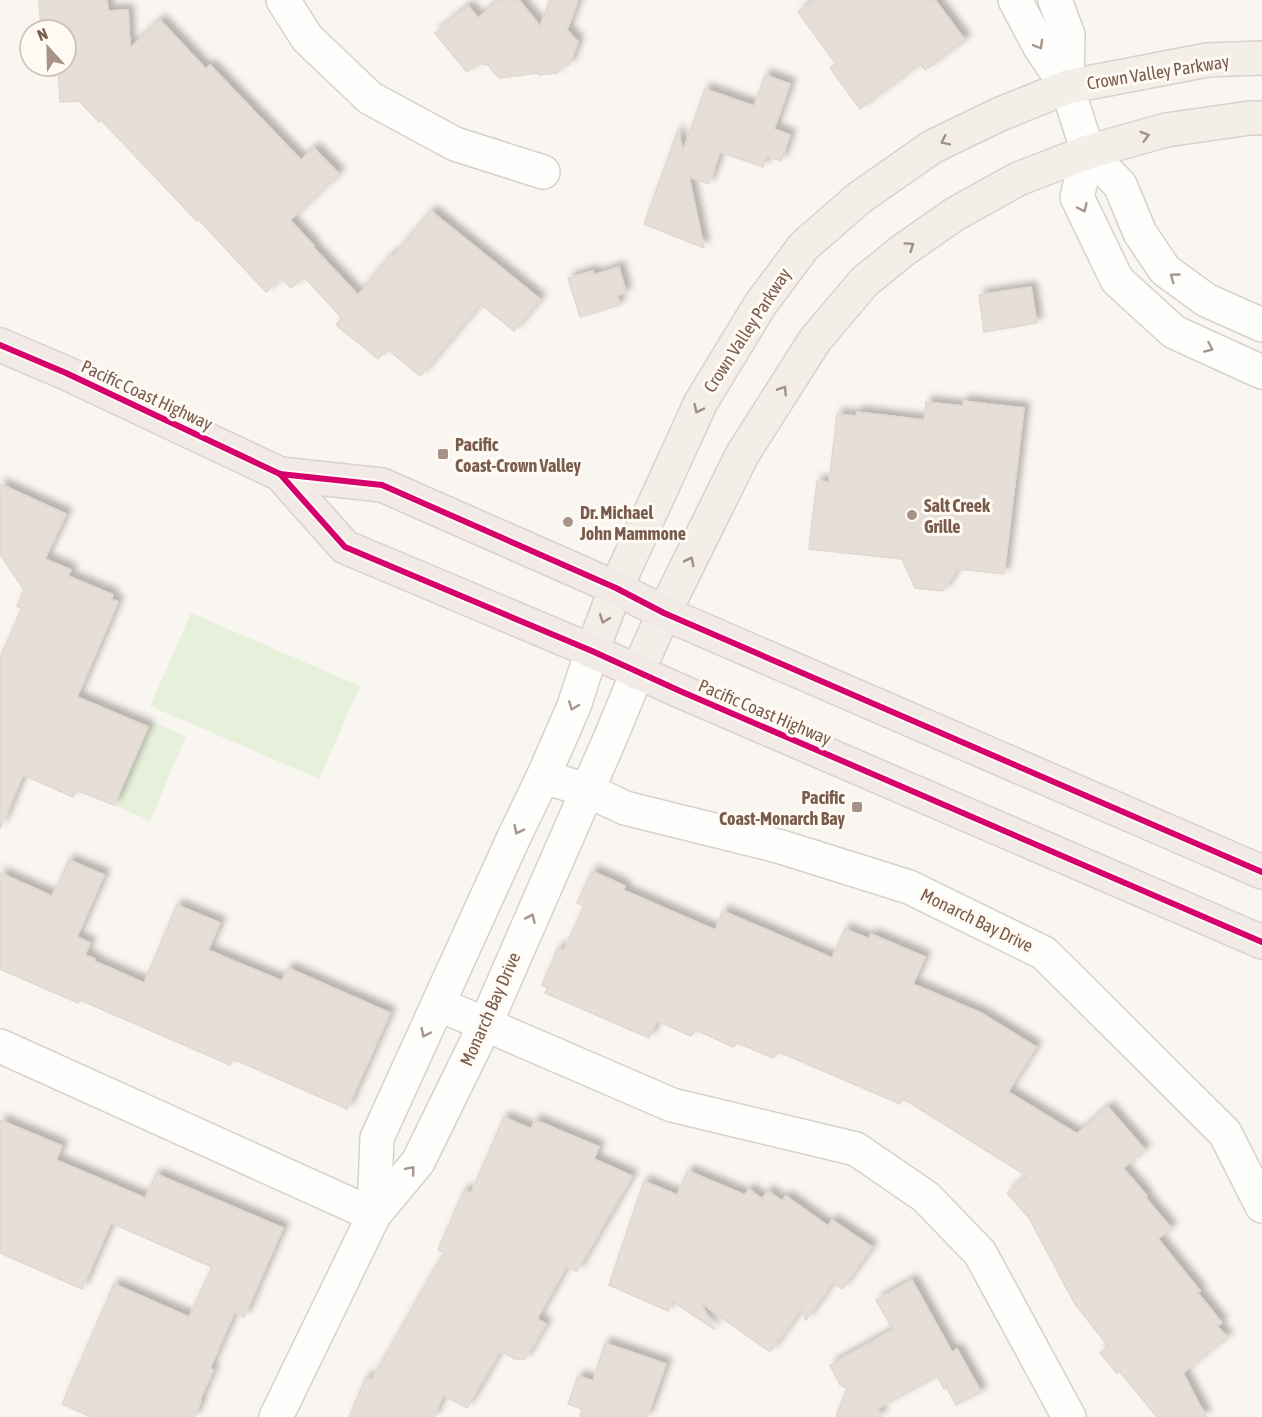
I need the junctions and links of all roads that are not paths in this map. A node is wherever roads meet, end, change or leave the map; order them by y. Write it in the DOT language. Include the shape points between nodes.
graph roads {
  1 [pos="283,0"];
  2 [pos="1015,0"];
  3 [pos="1055,0"];
  4 [pos="1262,58"];
  5 [pos="1066,87"];
  6 [pos="1262,118"];
  7 [pos="1088,152"];
  8 [pos="543,172"];
  9 [pos="1262,325"];
  10 [pos="0,345"];
  11 [pos="1262,372"];
  12 [pos="280,474"];
  13 [pos="616,588"];
  14 [pos="664,613"];
  15 [pos="592,651"];
  16 [pos="637,673"];
  17 [pos="543,777"];
  18 [pos="586,790"];
  19 [pos="1262,872"];
  20 [pos="1262,942"];
  21 [pos="438,1004"];
  22 [pos="484,1025"];
  23 [pos="0,1046"];
  24 [pos="1262,1206"];
  25 [pos="374,1215"];
  26 [pos="276,1417"];
  27 [pos="1069,1417"];
  1 -- 8 [label="street" via="307,38 370,98 454,144"];
  2 -- 5 [label="street, one-way"];
  3 -- 5 [label="street" via="1068,35"];
  4 -- 5 [label="main road, Crown Valley Parkway" via="1207,60"];
  5 -- 7 [label="street"];
  5 -- 13 [label="main road, Crown Valley Parkway, one-way" via="932,147 858,198 804,246 760,305 701,402"];
  7 -- 6 [label="main road, one-way" via="1166,130"];
  9 -- 7 [label="street, one-way" via="1206,300 1165,270 1140,232 1120,186"];
  7 -- 11 [label="street, one-way" via="1077,197 1117,280 1174,332"];
  14 -- 7 [label="main road, one-way" via="742,455 815,340 864,282 955,214 1018,179"];
  10 -- 12 [label="highway, Pacific Coast Highway"];
  12 -- 13 [label="highway, Pacific Coast Highway" via="382,485"];
  12 -- 15 [label="highway, Pacific Coast Highway" via="345,547"];
  13 -- 14 [label="highway, Pacific Coast Highway"];
  13 -- 15 [label="main road, Crown Valley Parkway, one-way"];
  14 -- 16 [label="main road"];
  14 -- 19 [label="highway, Pacific Coast Highway"];
  15 -- 16 [label="highway, Pacific Coast Highway"];
  15 -- 17 [label="street, Monarch Bay Drive, one-way" via="574,706"];
  16 -- 18 [label="street, Monarch Bay Drive"];
  16 -- 20 [label="highway, Pacific Coast Highway"];
  17 -- 18 [label="street, Monarch Bay Drive"];
  17 -- 21 [label="street, Monarch Bay Drive, one-way"];
  22 -- 18 [label="street, Monarch Bay Drive, one-way"];
  18 -- 24 [label="street, Monarch Bay Drive" via="625,808 778,846 909,887 1044,952 1225,1133"];
  21 -- 22 [label="street"];
  21 -- 25 [label="street, Monarch Bay Drive, one-way" via="377,1138"];
  25 -- 22 [label="street, Monarch Bay Drive, one-way" via="418,1162"];
  22 -- 27 [label="street" via="672,1105 856,1149 926,1197 980,1253"];
  23 -- 25 [label="street"];
  25 -- 26 [label="street, Monarch Bay Drive"];
}
